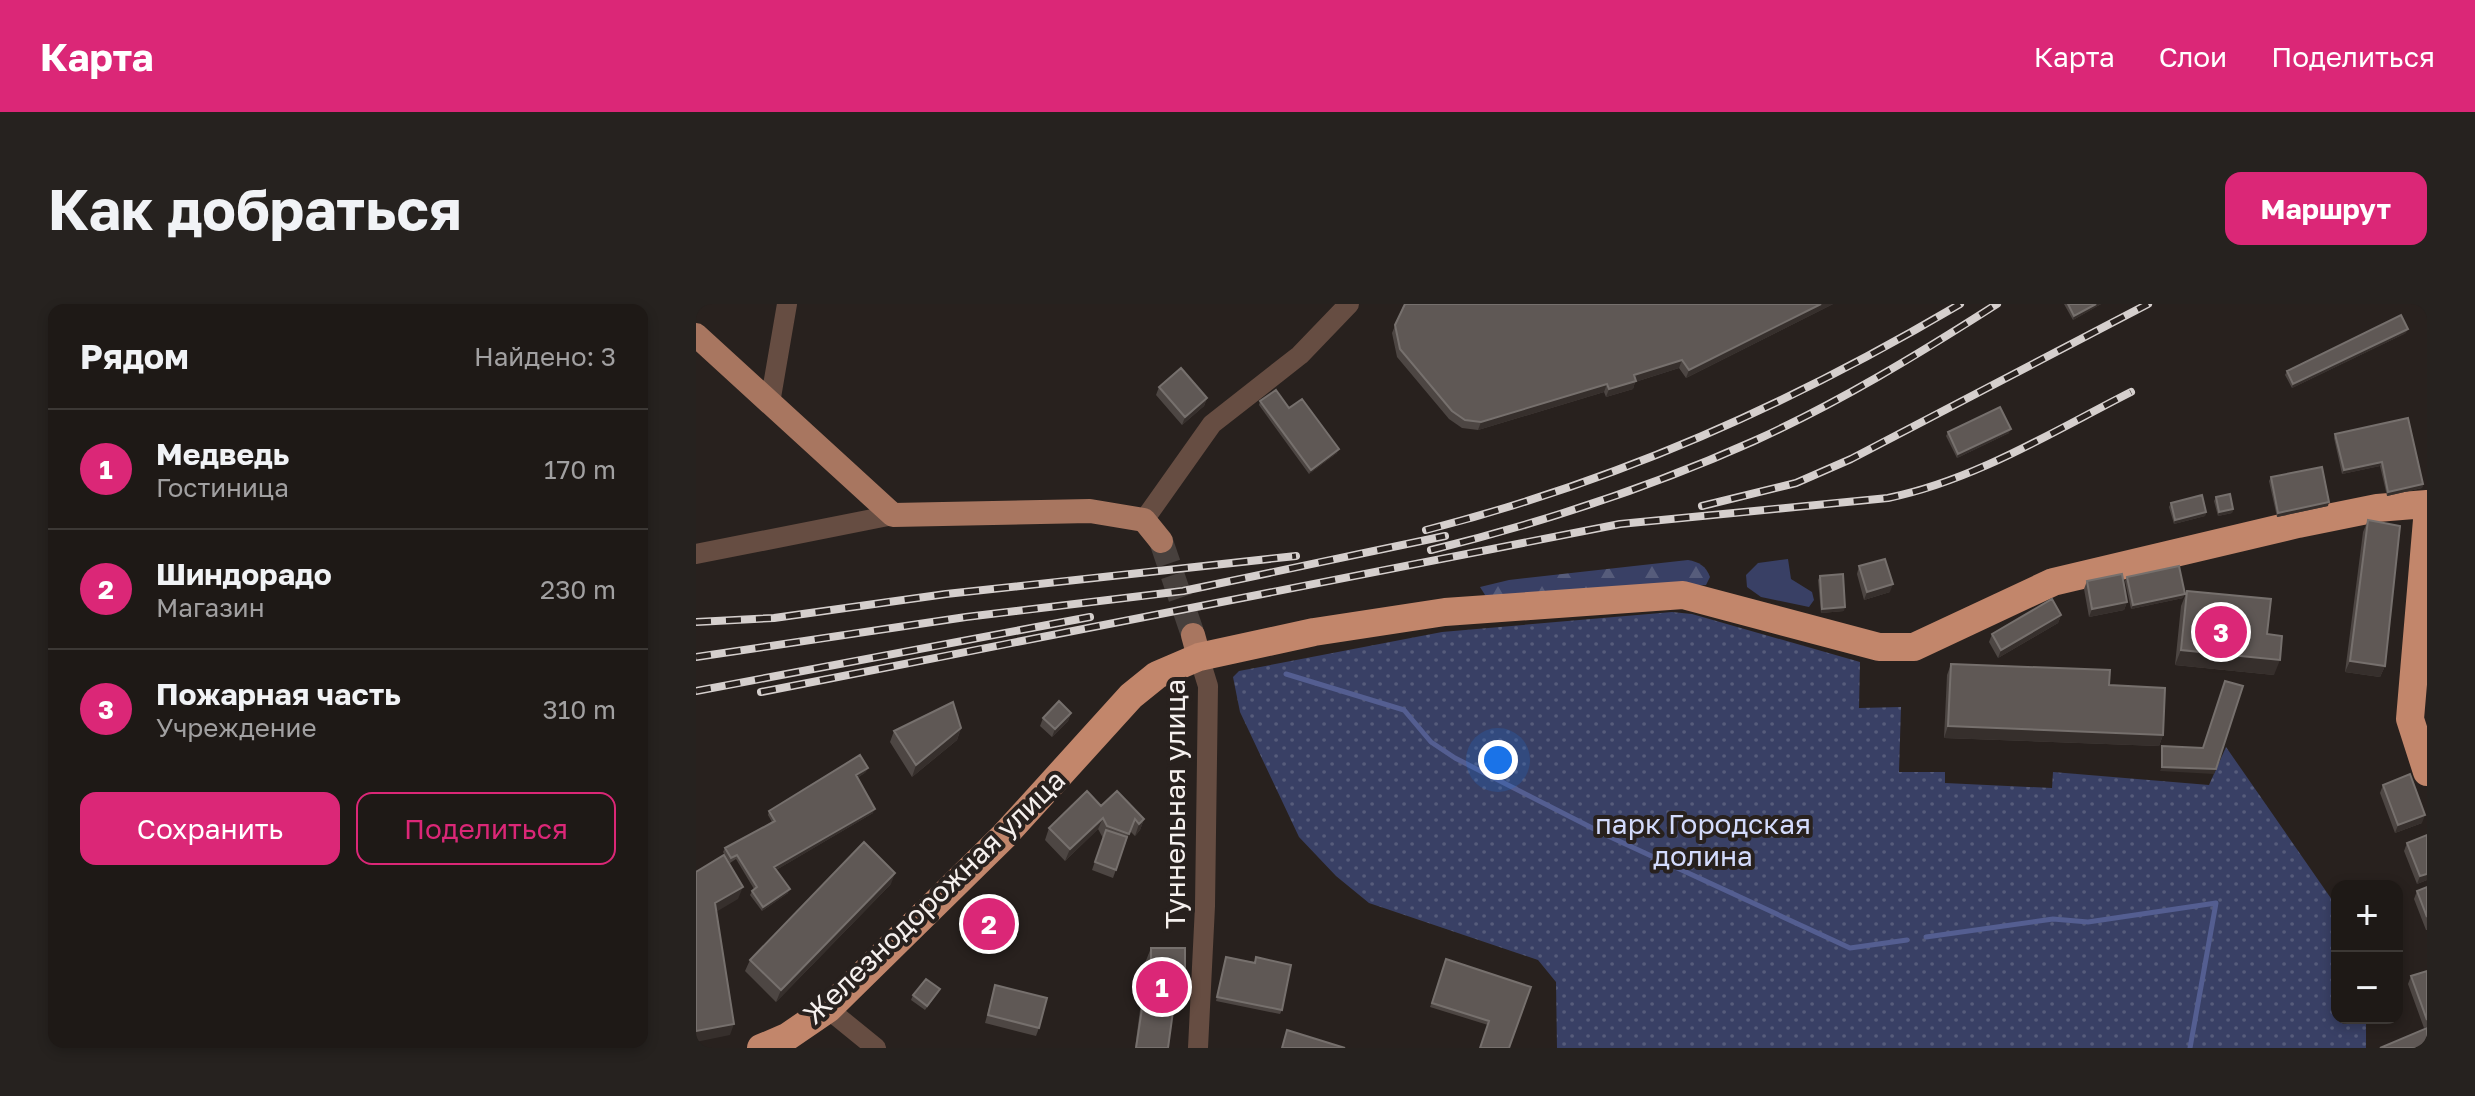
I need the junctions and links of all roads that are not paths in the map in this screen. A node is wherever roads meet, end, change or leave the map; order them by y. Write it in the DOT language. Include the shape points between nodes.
graph roads {
  1 [pos="787,304"];
  2 [pos="1349,304"];
  3 [pos="696,335"];
  4 [pos="770,403"];
  5 [pos="2427,504"];
  6 [pos="893,515"];
  7 [pos="1144,520"];
  8 [pos="2427,520"];
  9 [pos="1161,541"];
  10 [pos="696,554"];
  11 [pos="1196,646"];
  12 [pos="2427,772"];
  13 [pos="828,1009"];
  14 [pos="866,1045"];
  15 [pos="761,1048"];
  16 [pos="1198,1048"];
  1 -- 4 [label="street"];
  2 -- 7 [label="street" via="1300,355 1212,424"];
  3 -- 4 [label="main road"];
  4 -- 6 [label="main road"];
  5 -- 11 [label="highway, Железнодорожная улица" via="2298,524 2053,582 1914,647 1879,647 1683,595 1445,612"];
  6 -- 7 [label="main road" via="1090,511"];
  6 -- 10 [label="street"];
  7 -- 9 [label="main road"];
  8 -- 12 [label="highway" via="2410,719"];
  11 -- 13 [label="highway, Железнодорожная улица" via="1131,696 1004,836"];
  11 -- 16 [label="street, Туннельная улица" via="1208,686"];
  13 -- 14 [label="street"];
  13 -- 15 [label="highway, Железнодорожная улица"];
}
